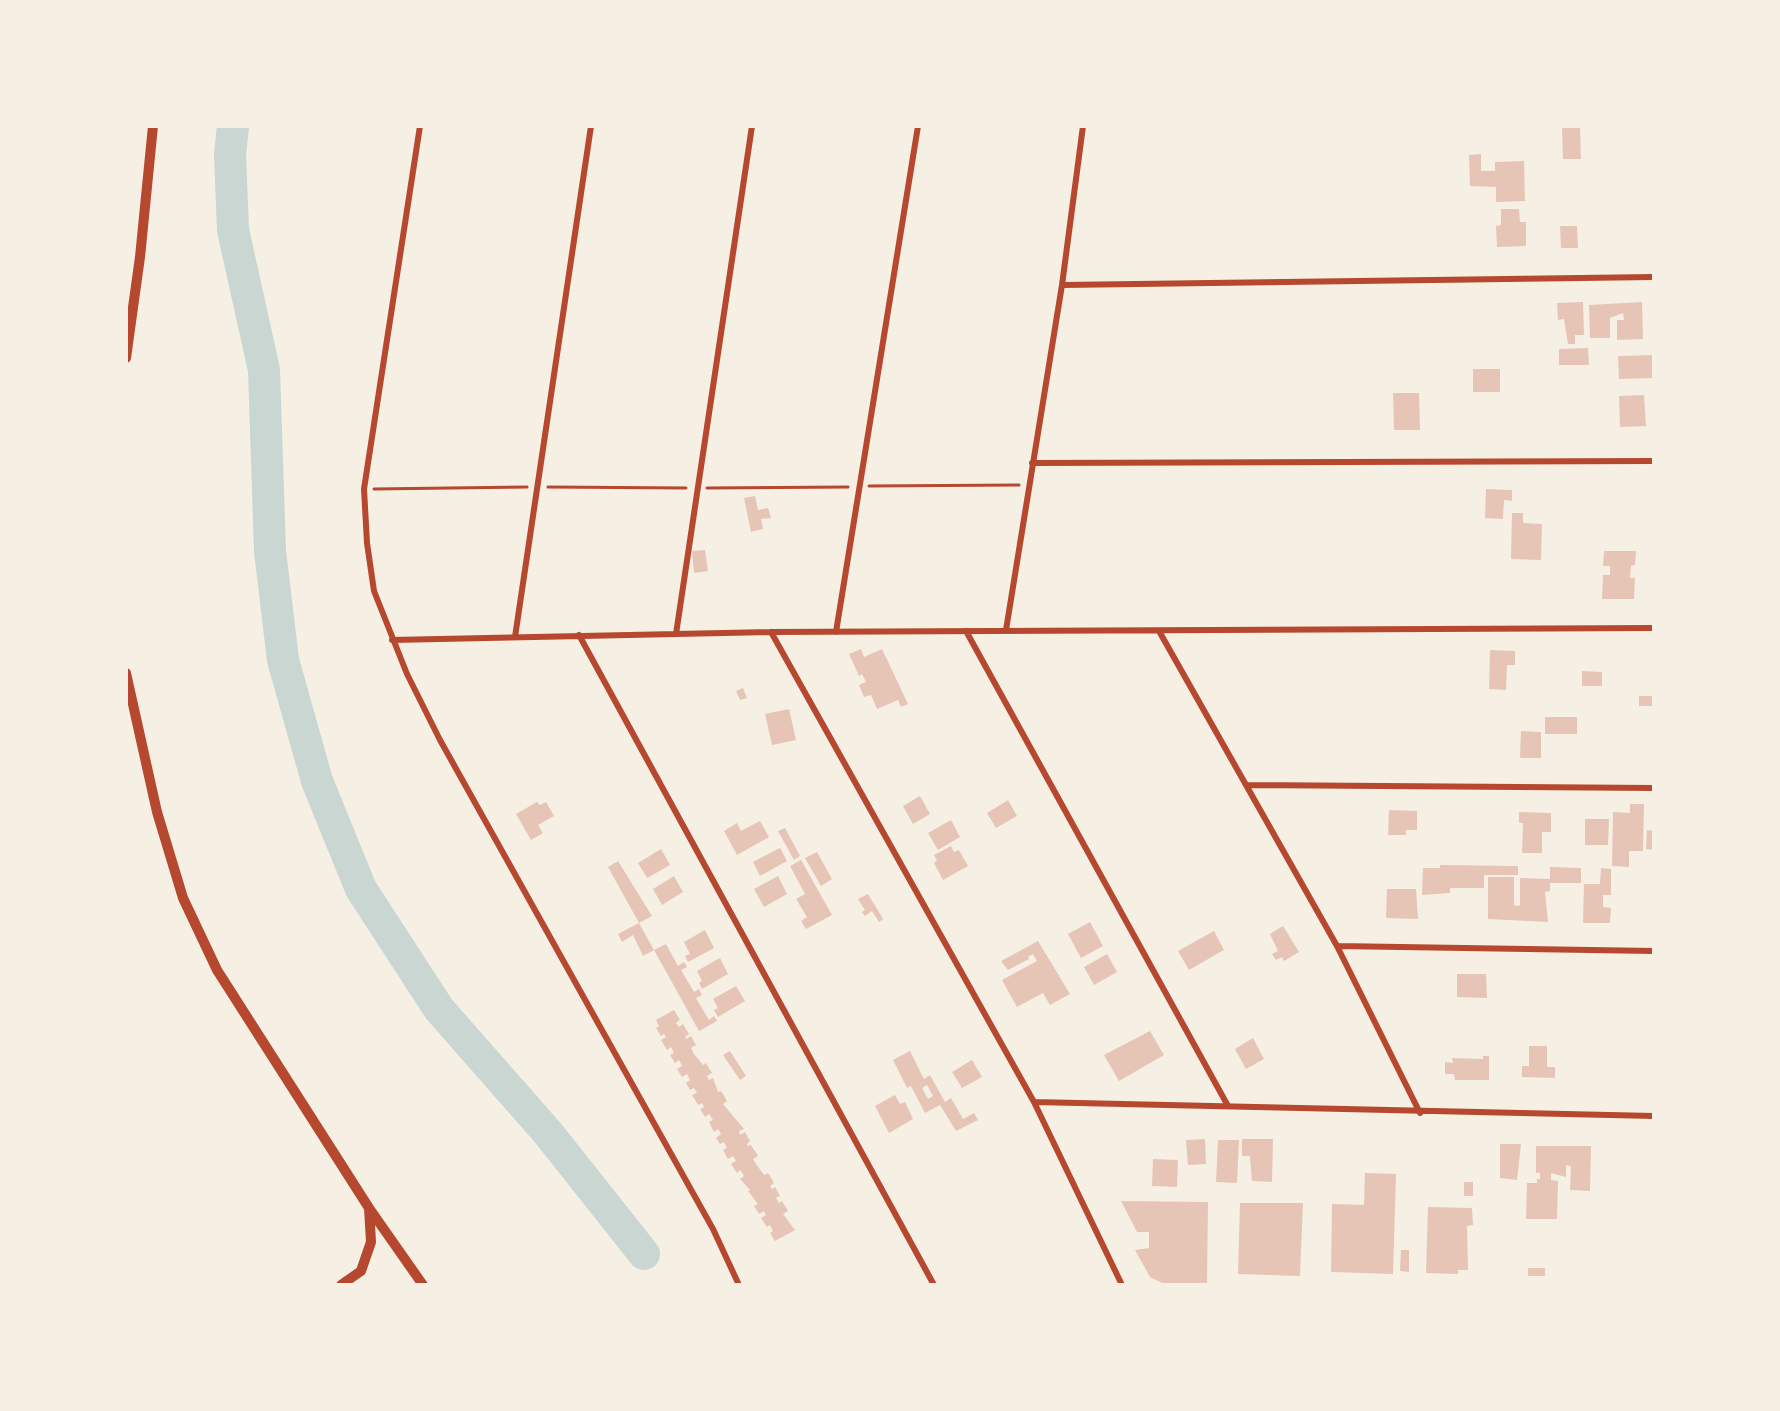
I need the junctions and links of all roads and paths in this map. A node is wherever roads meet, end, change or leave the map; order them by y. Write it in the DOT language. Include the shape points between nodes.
graph roads {
  1 [pos="153,126"];
  2 [pos="420,126"];
  3 [pos="591,126"];
  4 [pos="752,126"];
  5 [pos="918,126"];
  6 [pos="1083,126"];
  7 [pos="1654,277"];
  8 [pos="1062,285"];
  9 [pos="126,358"];
  10 [pos="1654,461"];
  11 [pos="1032,464"];
  12 [pos="536,487"];
  13 [pos="698,488"];
  14 [pos="364,489"];
  15 [pos="1654,628"];
  16 [pos="1006,630"];
  17 [pos="966,631"];
  18 [pos="1159,631"];
  19 [pos="771,632"];
  20 [pos="836,632"];
  21 [pos="676,634"];
  22 [pos="579,635"];
  23 [pos="515,637"];
  24 [pos="392,639"];
  25 [pos="126,673"];
  26 [pos="1247,785"];
  27 [pos="1654,788"];
  28 [pos="1337,946"];
  29 [pos="1654,951"];
  30 [pos="1034,1102"];
  31 [pos="1228,1106"];
  32 [pos="1420,1113"];
  33 [pos="1654,1116"];
  34 [pos="369,1208"];
  35 [pos="341,1285"];
  36 [pos="423,1285"];
  37 [pos="739,1285"];
  38 [pos="934,1285"];
  39 [pos="1122,1285"];
  1 -- 9 [label="street"];
  2 -- 14 [label="street"];
  3 -- 12 [label="street"];
  4 -- 13 [label="street"];
  5 -- 20 [label="street"];
  6 -- 8 [label="street"];
  7 -- 8 [label="street"];
  8 -- 11 [label="street"];
  10 -- 11 [label="street"];
  11 -- 16 [label="street"];
  12 -- 13 [label="path"];
  12 -- 14 [label="path"];
  12 -- 23 [label="street"];
  13 -- 21 [label="street"];
  14 -- 24 [label="street" via="374,591"];
  15 -- 18 [label="street"];
  16 -- 17 [label="street"];
  16 -- 18 [label="street"];
  17 -- 20 [label="street"];
  17 -- 31 [label="street"];
  18 -- 26 [label="street"];
  19 -- 20 [label="street"];
  19 -- 21 [label="street"];
  19 -- 30 [label="street"];
  21 -- 22 [label="street"];
  22 -- 23 [label="street"];
  22 -- 38 [label="street"];
  23 -- 24 [label="street"];
  24 -- 37 [label="street" via="440,740 708,1218"];
  25 -- 34 [label="street" via="157,812 183,898 217,970"];
  26 -- 27 [label="street"];
  26 -- 28 [label="street"];
  28 -- 29 [label="street"];
  28 -- 32 [label="street"];
  30 -- 31 [label="street"];
  30 -- 39 [label="street"];
  31 -- 32 [label="street"];
  32 -- 33 [label="street"];
  34 -- 35 [label="street" via="371,1242 361,1271"];
  34 -- 36 [label="street"];
}
